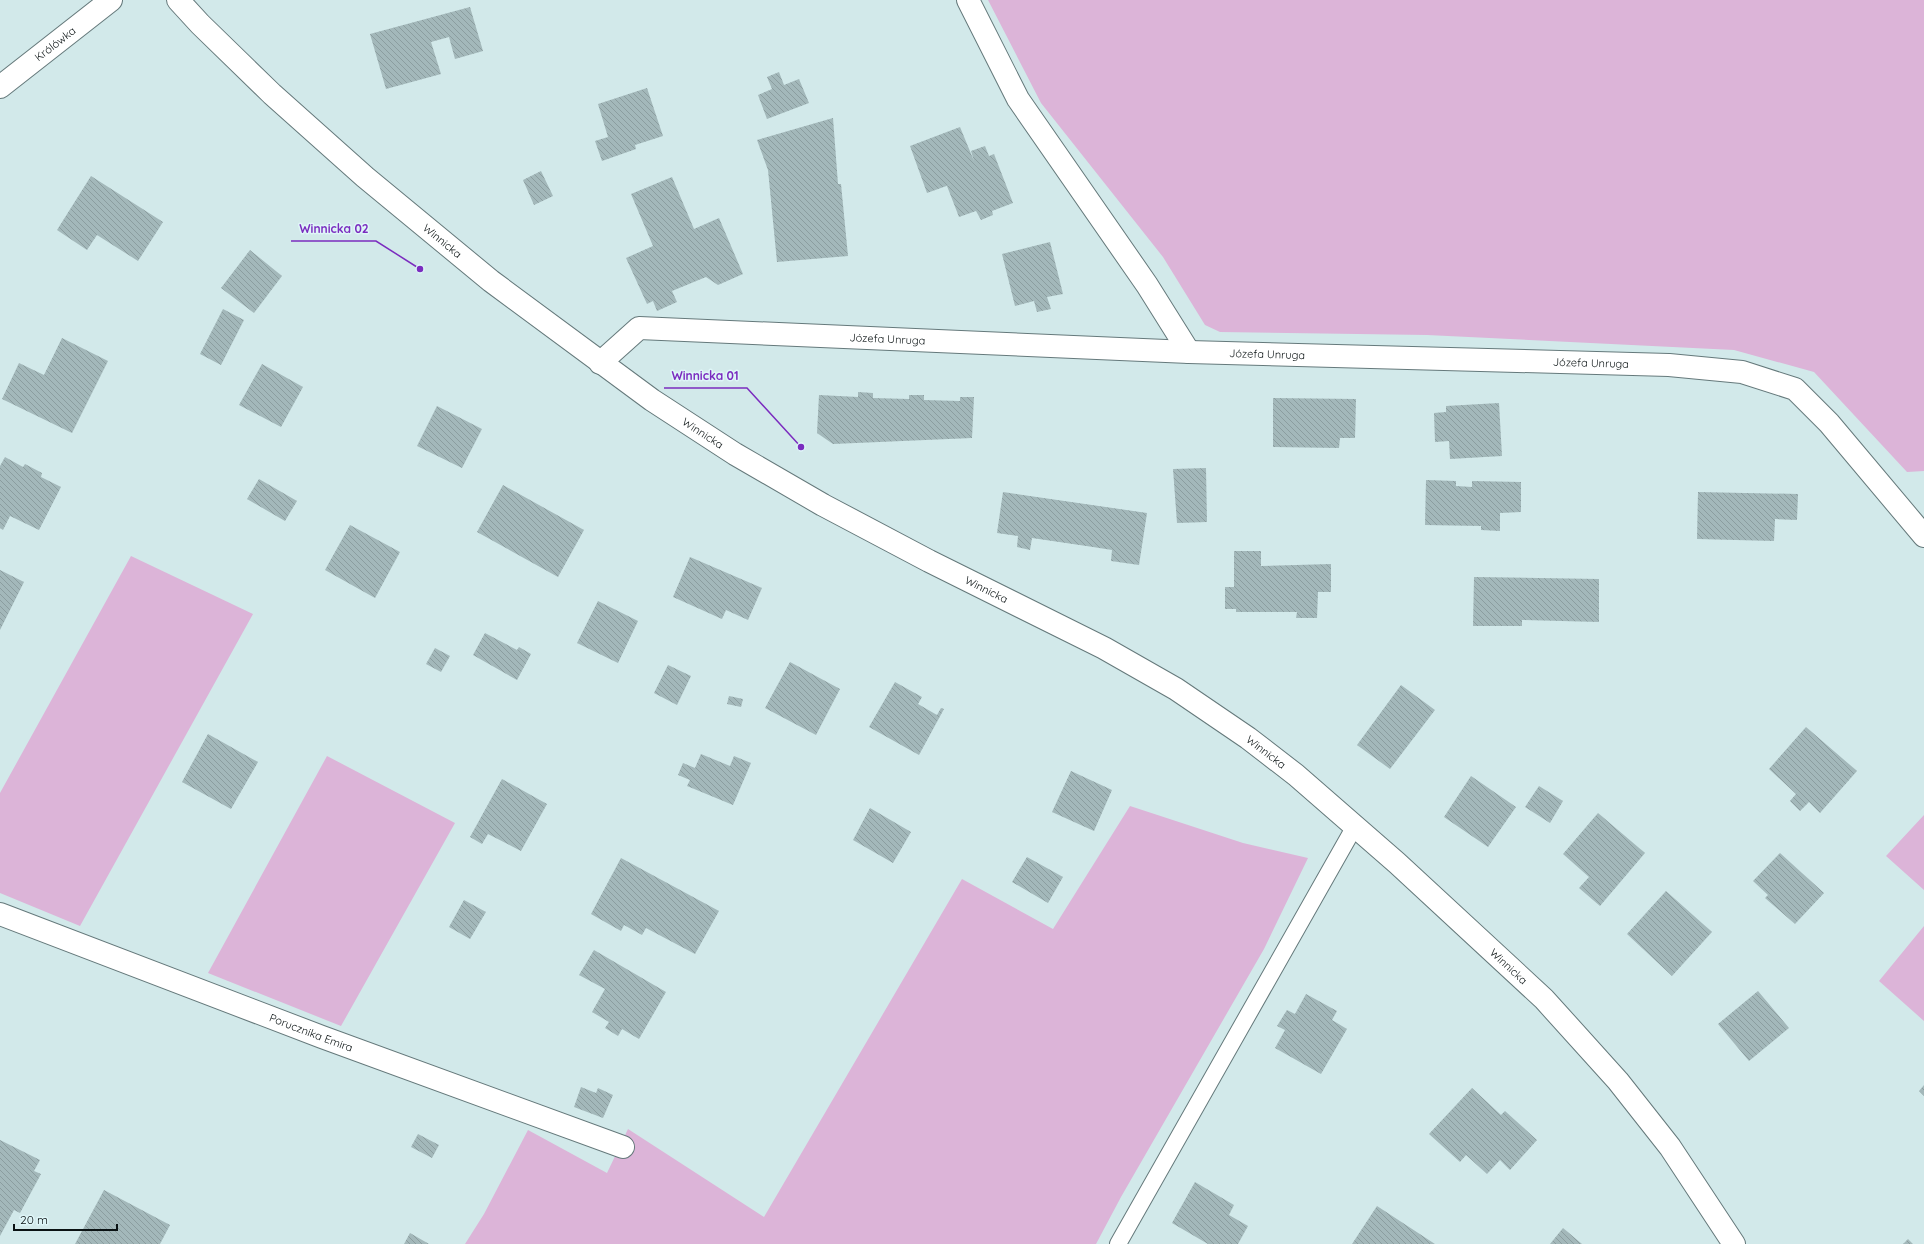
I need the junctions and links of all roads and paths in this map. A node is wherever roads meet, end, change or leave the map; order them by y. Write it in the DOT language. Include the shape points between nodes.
graph roads {
  1 [pos="111,0"];
  2 [pos="178,0"];
  3 [pos="968,0"];
  4 [pos="0,87"];
  5 [pos="1189,352"];
  6 [pos="600,363"];
  7 [pos="1924,536"];
  8 [pos="1355,826"];
  9 [pos="0,914"];
  10 [pos="623,1147"];
  11 [pos="1118,1244"];
  12 [pos="1734,1244"];
  1 -- 4 [label="street, Królówka"];
  2 -- 6 [label="street, Winnicka" via="272,94 365,177 491,281"];
  3 -- 5 [label="street" via="1018,99 1147,285"];
  5 -- 6 [label="street, Józefa Unruga" via="639,328"];
  5 -- 7 [label="street, Józefa Unruga" via="1669,364 1742,372 1795,389 1829,423"];
  6 -- 8 [label="street, Winnicka" via="729,450 823,505 928,561 1104,648 1176,689 1254,742"];
  8 -- 11 [label="lane"];
  8 -- 12 [label="street, Winnicka" via="1544,999 1618,1081 1670,1147"];
  9 -- 10 [label="street, Porucznika Emira" via="322,1037"];
}
